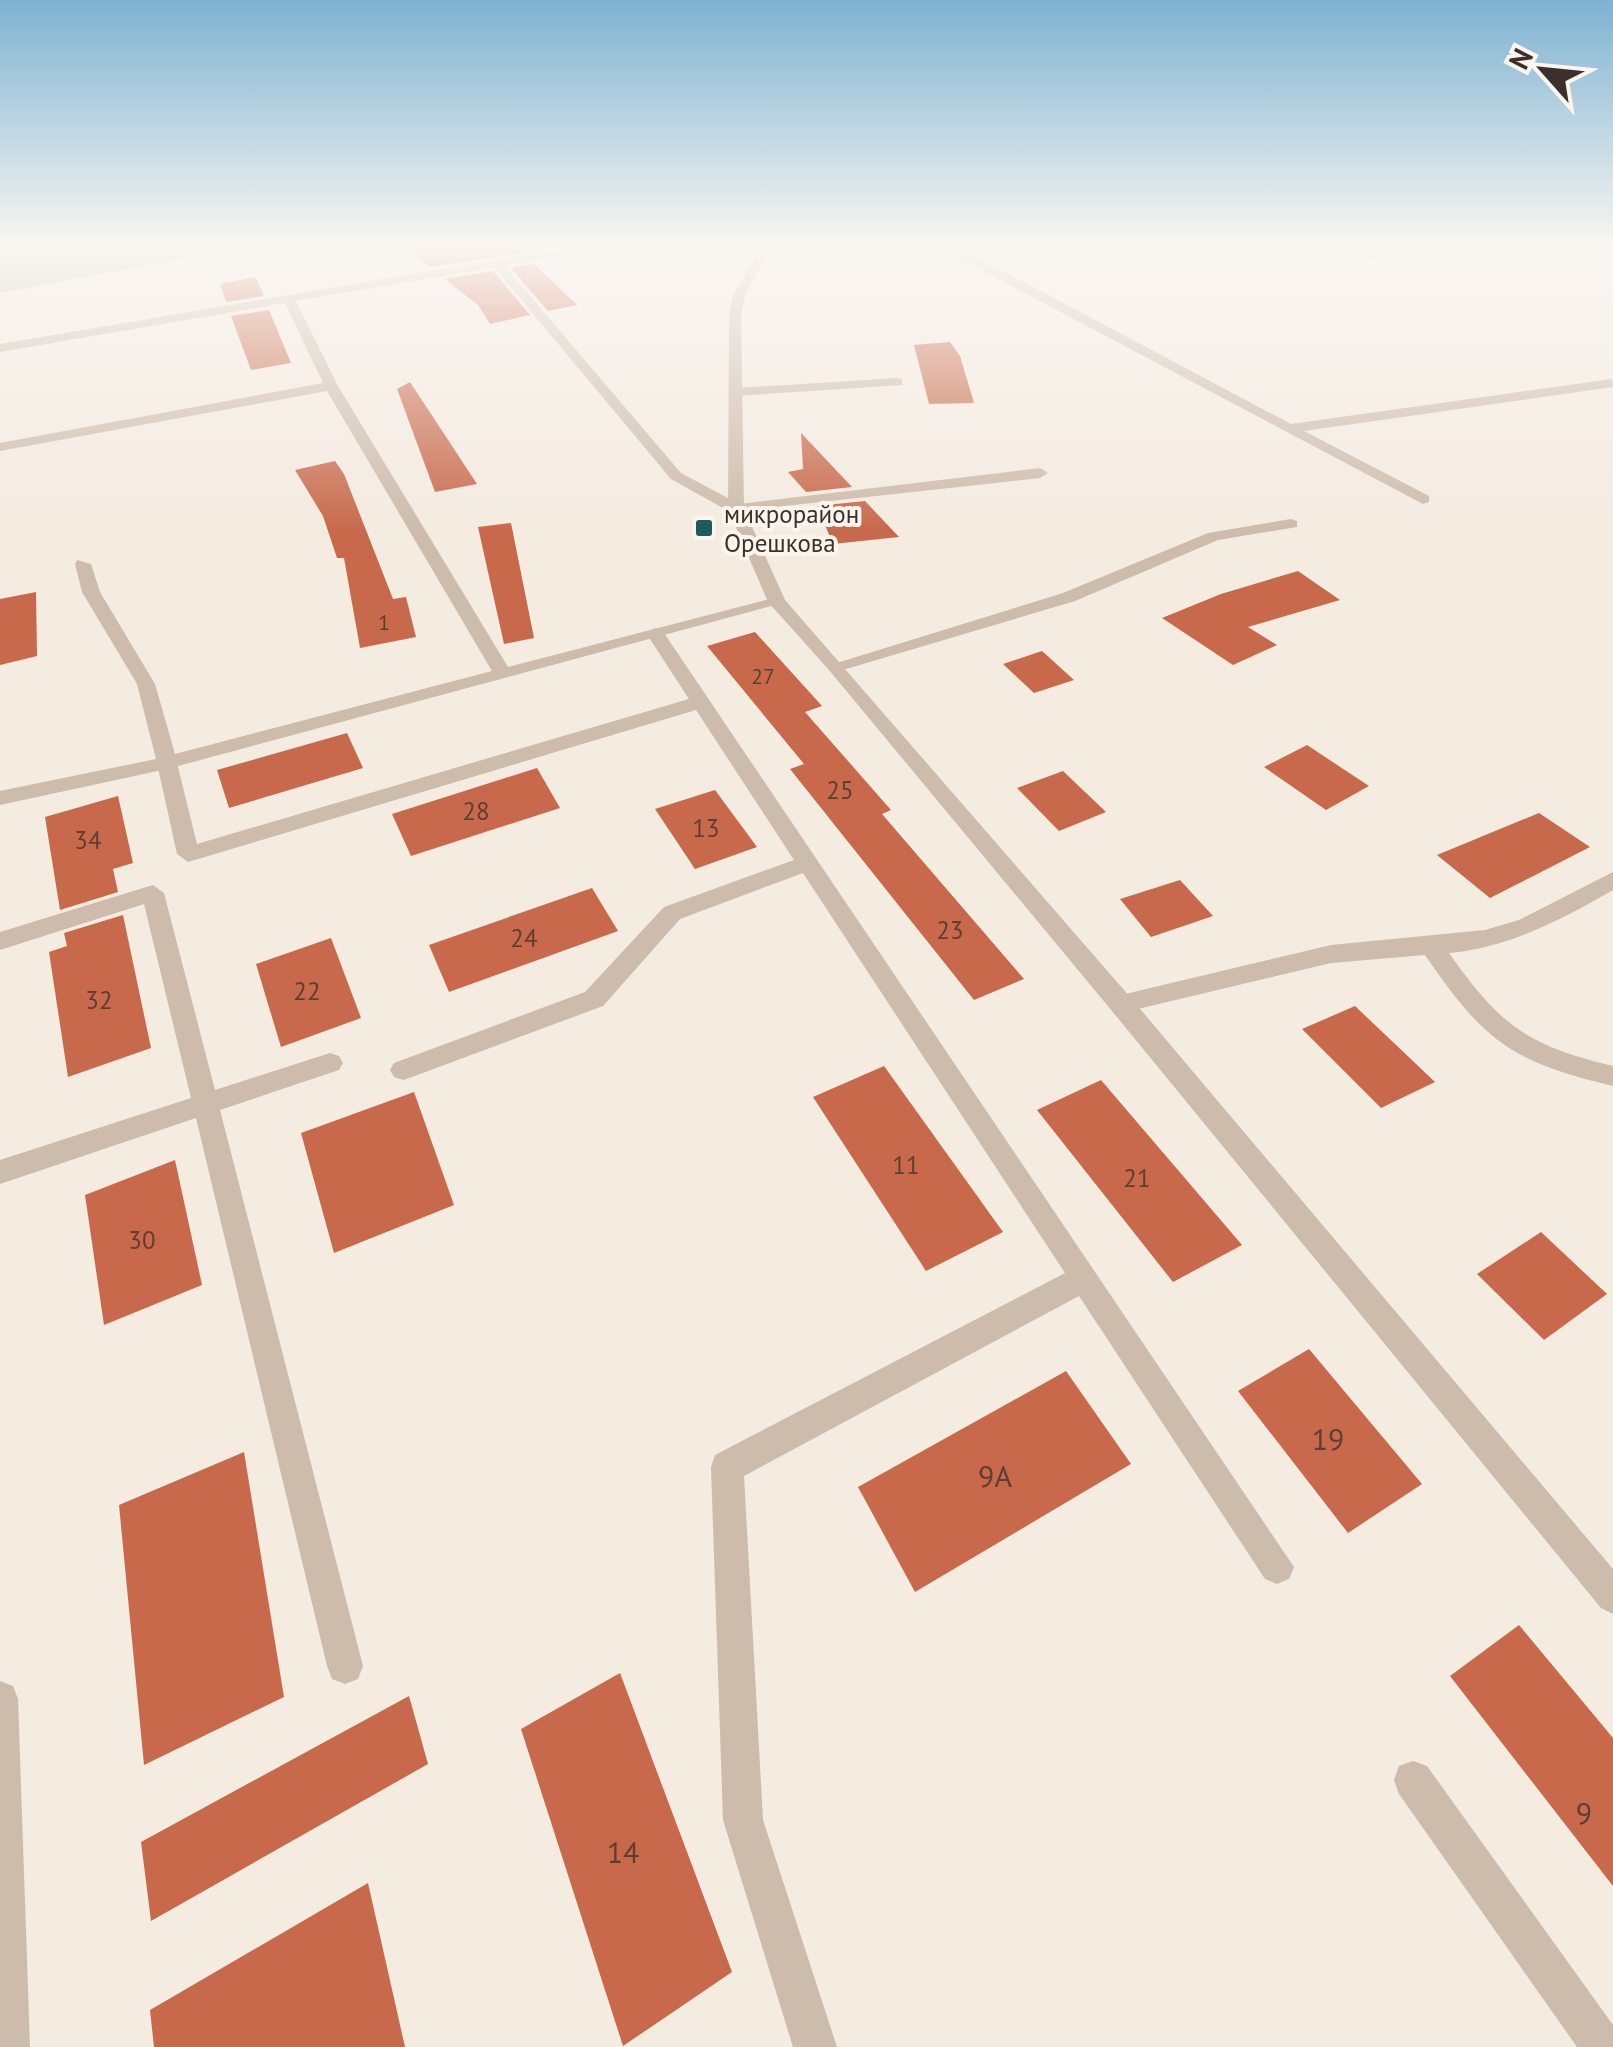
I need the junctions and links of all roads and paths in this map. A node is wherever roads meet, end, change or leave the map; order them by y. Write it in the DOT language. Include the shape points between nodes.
graph roads {
  1 [pos="40,342"];
  2 [pos="310,342"];
  3 [pos="563,342"];
  4 [pos="735,342"];
  5 [pos="1131,342"];
  6 [pos="0,348"];
  7 [pos="897,382"];
  8 [pos="1612,383"];
  9 [pos="331,386"];
  10 [pos="736,392"];
  11 [pos="1288,429"];
  12 [pos="0,447"];
  13 [pos="1040,473"];
  14 [pos="1423,500"];
  15 [pos="736,509"];
  16 [pos="1291,524"];
  17 [pos="83,564"];
  18 [pos="777,602"];
  19 [pos="654,633"];
  20 [pos="836,666"];
  21 [pos="502,672"];
  22 [pos="701,702"];
  23 [pos="167,763"];
  24 [pos="0,798"];
  25 [pos="808,864"];
  26 [pos="1613,880"];
  27 [pos="0,941"];
  28 [pos="1431,946"];
  29 [pos="1120,1004"];
  30 [pos="330,1063"];
  31 [pos="403,1070"];
  32 [pos="1613,1076"];
  33 [pos="205,1104"];
  34 [pos="0,1172"];
  35 [pos="1084,1278"];
  36 [pos="1277,1567"];
  37 [pos="1613,1596"];
  38 [pos="345,1666"];
  39 [pos="0,1699"];
  40 [pos="1413,1780"];
  41 [pos="8,2047"];
  42 [pos="815,2047"];
  43 [pos="1604,2047"];
  1 -- 6 [label="street"];
  2 -- 9 [label="street"];
  3 -- 15 [label="street" via="676,476"];
  4 -- 10 [label="street"];
  5 -- 11 [label="street"];
  7 -- 10 [label="street"];
  8 -- 11 [label="street"];
  9 -- 12 [label="street"];
  9 -- 21 [label="street"];
  10 -- 15 [label="street"];
  11 -- 14 [label="street"];
  13 -- 15 [label="street"];
  15 -- 18 [label="street"];
  16 -- 20 [label="street" via="1214,536 1069,597"];
  17 -- 23 [label="street" via="91,592 146,684"];
  18 -- 19 [label="street"];
  18 -- 20 [label="street"];
  19 -- 21 [label="street"];
  19 -- 22 [label="street"];
  20 -- 29 [label="street"];
  21 -- 23 [label="street"];
  22 -- 23 [label="street" via="188,854"];
  22 -- 25 [label="street"];
  23 -- 24 [label="street"];
  25 -- 31 [label="street" via="672,913 594,999"];
  25 -- 35 [label="street"];
  26 -- 28 [label="street" via="1523,930 1478,944"];
  27 -- 33 [label="street" via="153,893"];
  28 -- 29 [label="street" via="1331,954"];
  28 -- 32 [label="street" via="1481,1017 1518,1048"];
  29 -- 37 [label="street"];
  30 -- 33 [label="street"];
  33 -- 34 [label="street"];
  33 -- 38 [label="street"];
  35 -- 36 [label="street"];
  35 -- 42 [label="street" via="728,1466 743,1820"];
  39 -- 41 [label="street"];
  40 -- 43 [label="street"];
}
